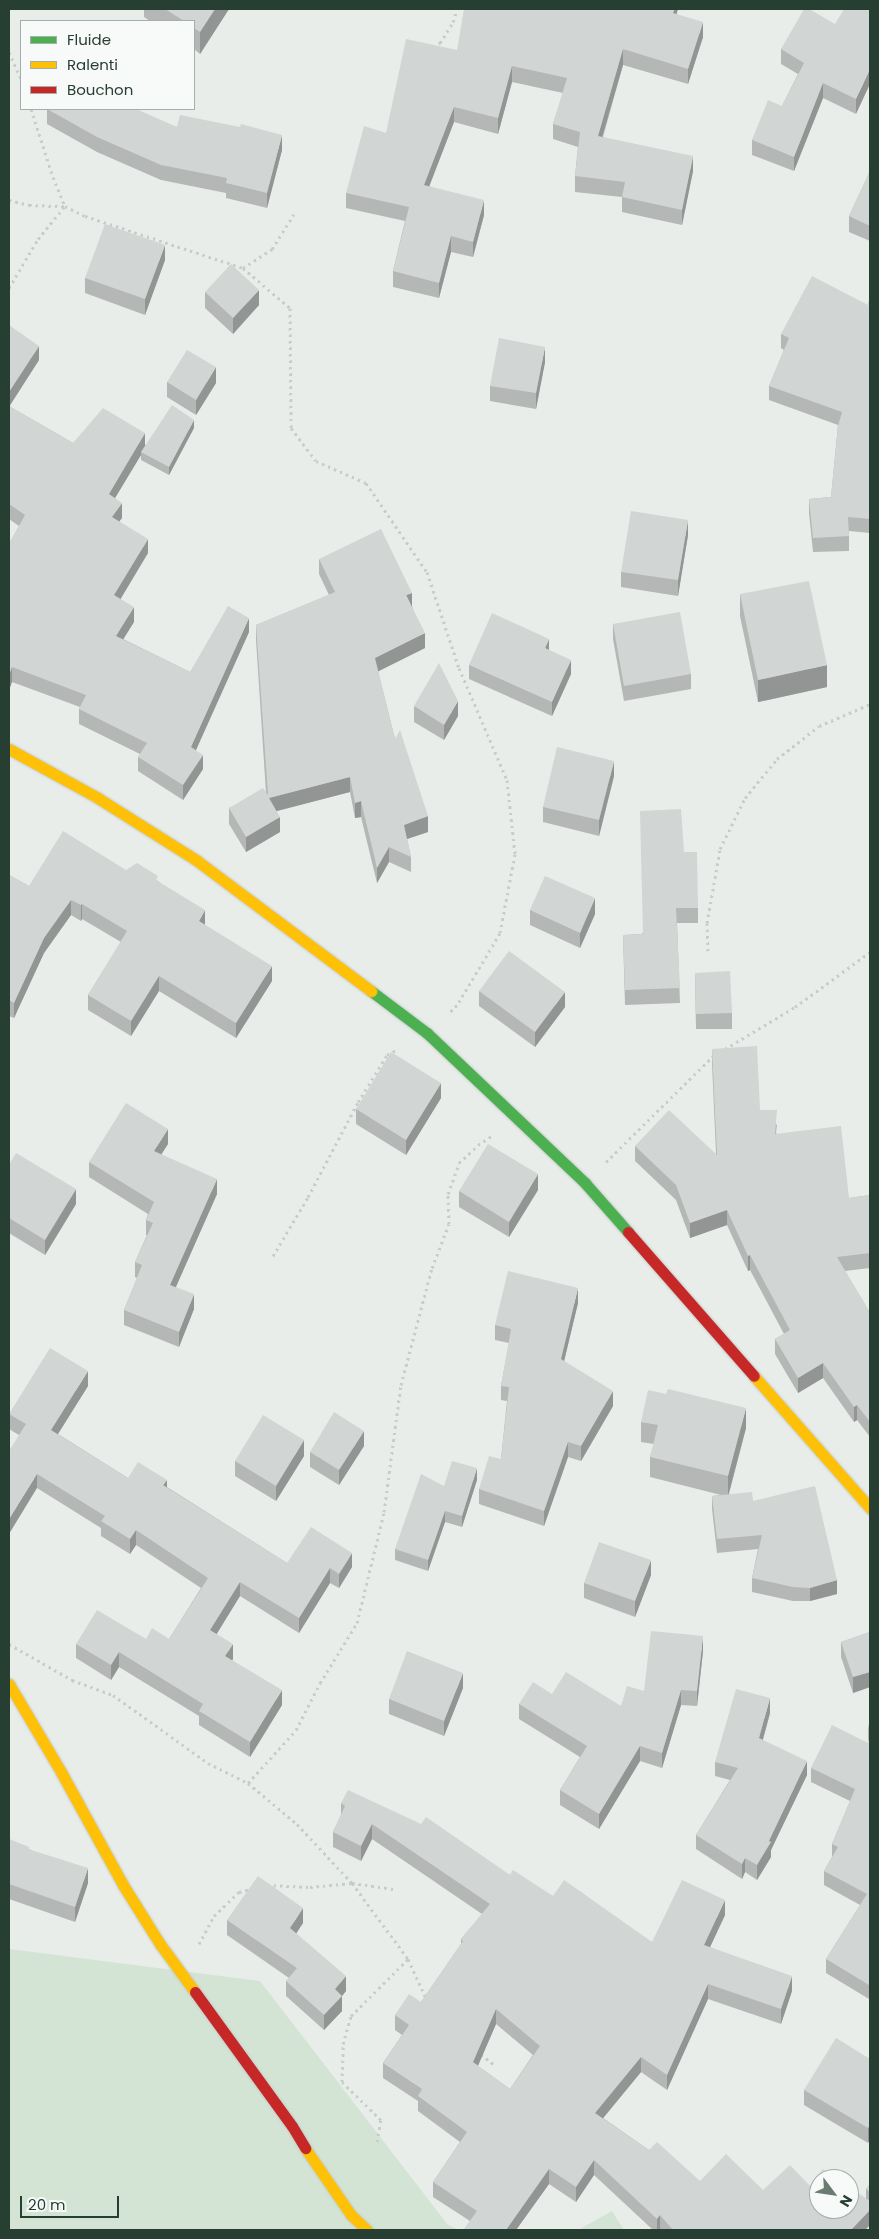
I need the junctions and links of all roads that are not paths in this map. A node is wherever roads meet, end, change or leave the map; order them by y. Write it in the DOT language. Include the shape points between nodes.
graph roads {
  1 [pos="9,749"];
  2 [pos="870,1508"];
  3 [pos="9,1684"];
  4 [pos="368,2230"];
  1 -- 2 [label="street" via="98,798 196,860 427,1033 584,1183"];
  3 -- 4 [label="street" via="160,1944 292,2126 335,2193"];
}
